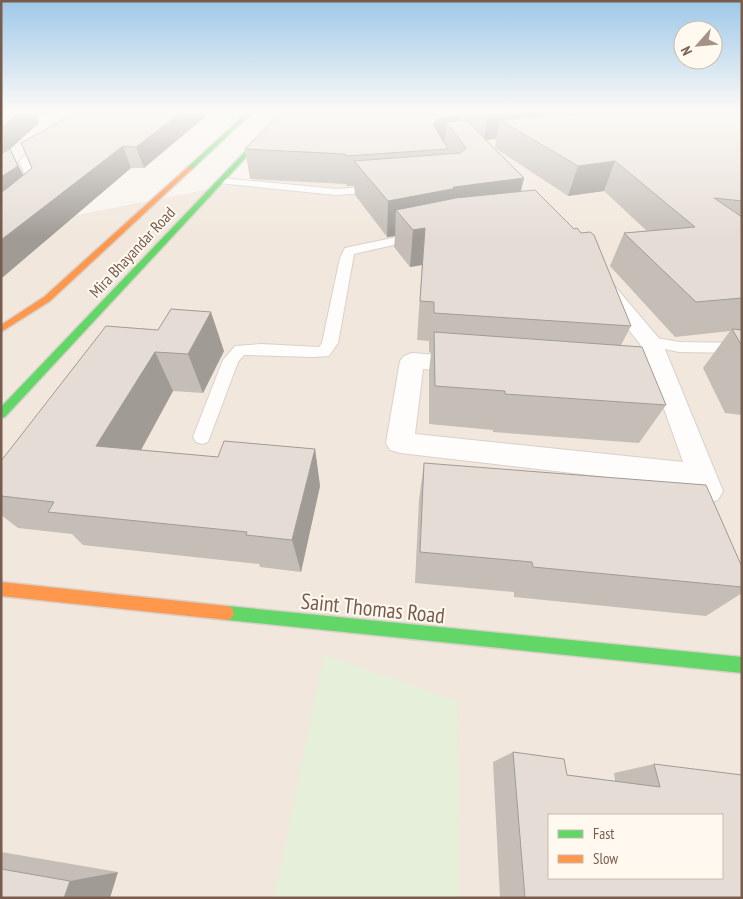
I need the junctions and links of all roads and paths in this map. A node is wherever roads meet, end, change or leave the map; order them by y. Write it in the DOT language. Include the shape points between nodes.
graph roads {
  1 [pos="34,153"];
  2 [pos="195,153"];
  3 [pos="207,153"];
  4 [pos="237,153"];
  5 [pos="248,153"];
  6 [pos="222,181"];
  7 [pos="386,188"];
  8 [pos="1,218"];
  9 [pos="432,233"];
  10 [pos="129,262"];
  11 [pos="584,262"];
  12 [pos="89,305"];
  13 [pos="2,324"];
  14 [pos="651,342"];
  15 [pos="742,348"];
  16 [pos="55,357"];
  17 [pos="491,366"];
  18 [pos="598,374"];
  19 [pos="665,379"];
  20 [pos="1,414"];
  21 [pos="202,437"];
  22 [pos="702,476"];
  23 [pos="715,510"];
  24 [pos="1,589"];
  25 [pos="742,665"];
  1 -- 8 [label="lane" via="24,162 36,189"];
  2 -- 13 [label="main road, Mira Bhayandar Road"];
  3 -- 13 [label="main road" via="47,299"];
  4 -- 10 [label="main road"];
  5 -- 6 [label="main road, Mira Bhayandar Road"];
  6 -- 7 [label="lane" via="336,192"];
  6 -- 16 [label="main road, Mira Bhayandar Road"];
  9 -- 21 [label="lane" via="349,251 330,343 324,352 240,350 231,360"];
  11 -- 14 [label="street"];
  12 -- 16 [label="main road"];
  14 -- 15 [label="lane" via="679,347"];
  14 -- 19 [label="street"];
  16 -- 20 [label="main road, Mira Bhayandar Road"];
  17 -- 22 [label="street" via="412,361 400,443"];
  18 -- 19 [label="street"];
  19 -- 22 [label="street"];
  22 -- 23 [label="street"];
  24 -- 25 [label="main road, Saint Thomas Road"];
}
